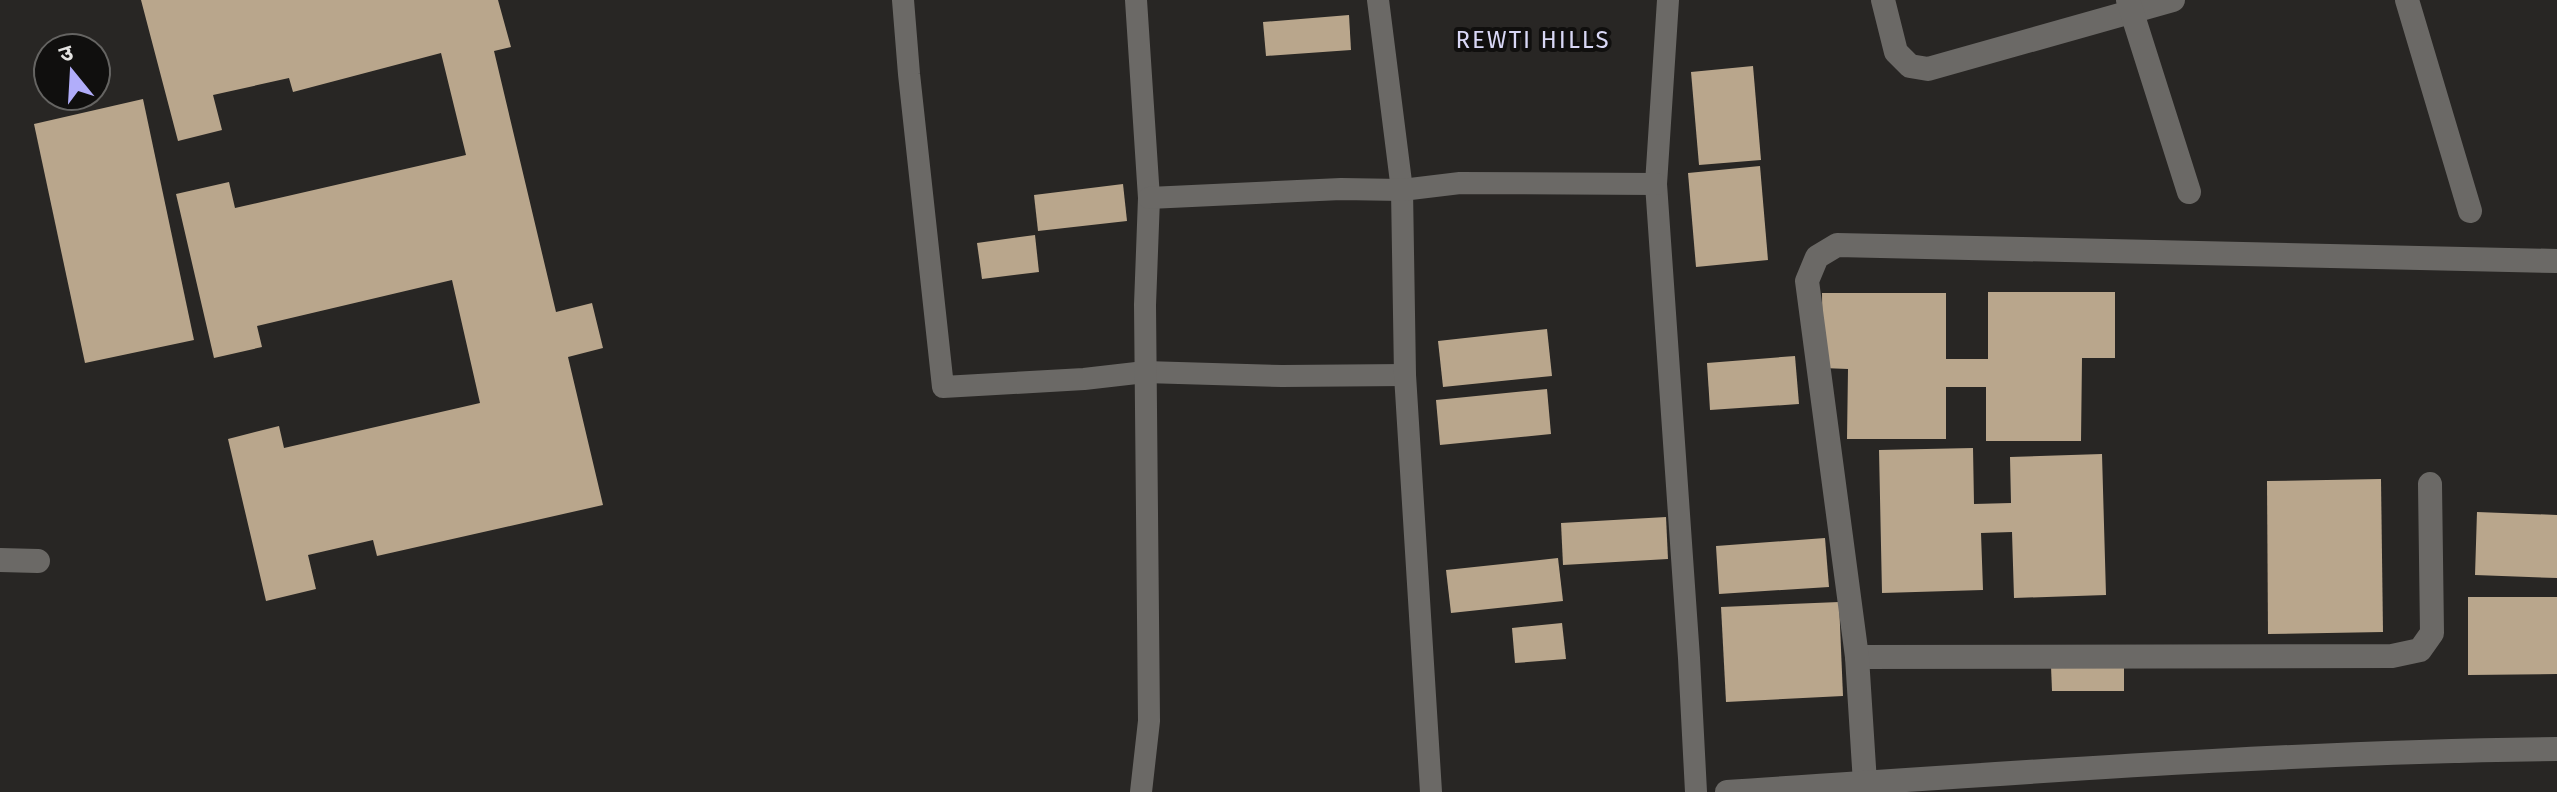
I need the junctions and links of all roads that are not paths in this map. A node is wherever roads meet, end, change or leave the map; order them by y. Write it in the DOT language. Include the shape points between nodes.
graph roads {
  1 [pos="903,0"];
  2 [pos="1136,0"];
  3 [pos="1378,0"];
  4 [pos="1668,0"];
  5 [pos="1883,0"];
  6 [pos="2173,0"];
  7 [pos="2407,0"];
  8 [pos="2130,6"];
  9 [pos="1656,184"];
  10 [pos="1402,190"];
  11 [pos="2189,192"];
  12 [pos="1149,198"];
  13 [pos="2470,211"];
  14 [pos="2557,261"];
  15 [pos="1145,372"];
  16 [pos="1405,375"];
  17 [pos="2430,484"];
  18 [pos="0,560"];
  19 [pos="38,561"];
  20 [pos="1857,657"];
  21 [pos="2557,749"];
  22 [pos="1865,783"];
  23 [pos="1141,792"];
  24 [pos="1431,792"];
  25 [pos="1696,792"];
  26 [pos="1727,792"];
  1 -- 15 [label="lane" via="943,387"];
  2 -- 12 [label="lane"];
  3 -- 10 [label="lane"];
  4 -- 9 [label="lane"];
  5 -- 8 [label="street" via="1896,52 1910,66 1928,69"];
  6 -- 8 [label="street"];
  7 -- 13 [label="street"];
  8 -- 11 [label="street"];
  9 -- 10 [label="lane" via="1460,183"];
  9 -- 25 [label="lane"];
  10 -- 12 [label="lane"];
  10 -- 16 [label="lane"];
  12 -- 15 [label="lane"];
  14 -- 20 [label="street" via="1837,245 1817,257 1807,281"];
  15 -- 16 [label="lane"];
  15 -- 23 [label="lane" via="1149,721"];
  16 -- 24 [label="lane"];
  17 -- 20 [label="street" via="2432,633 2420,650 2392,656"];
  18 -- 19 [label="street"];
  20 -- 22 [label="street"];
  21 -- 22 [label="street"];
  22 -- 26 [label="street"];
}
